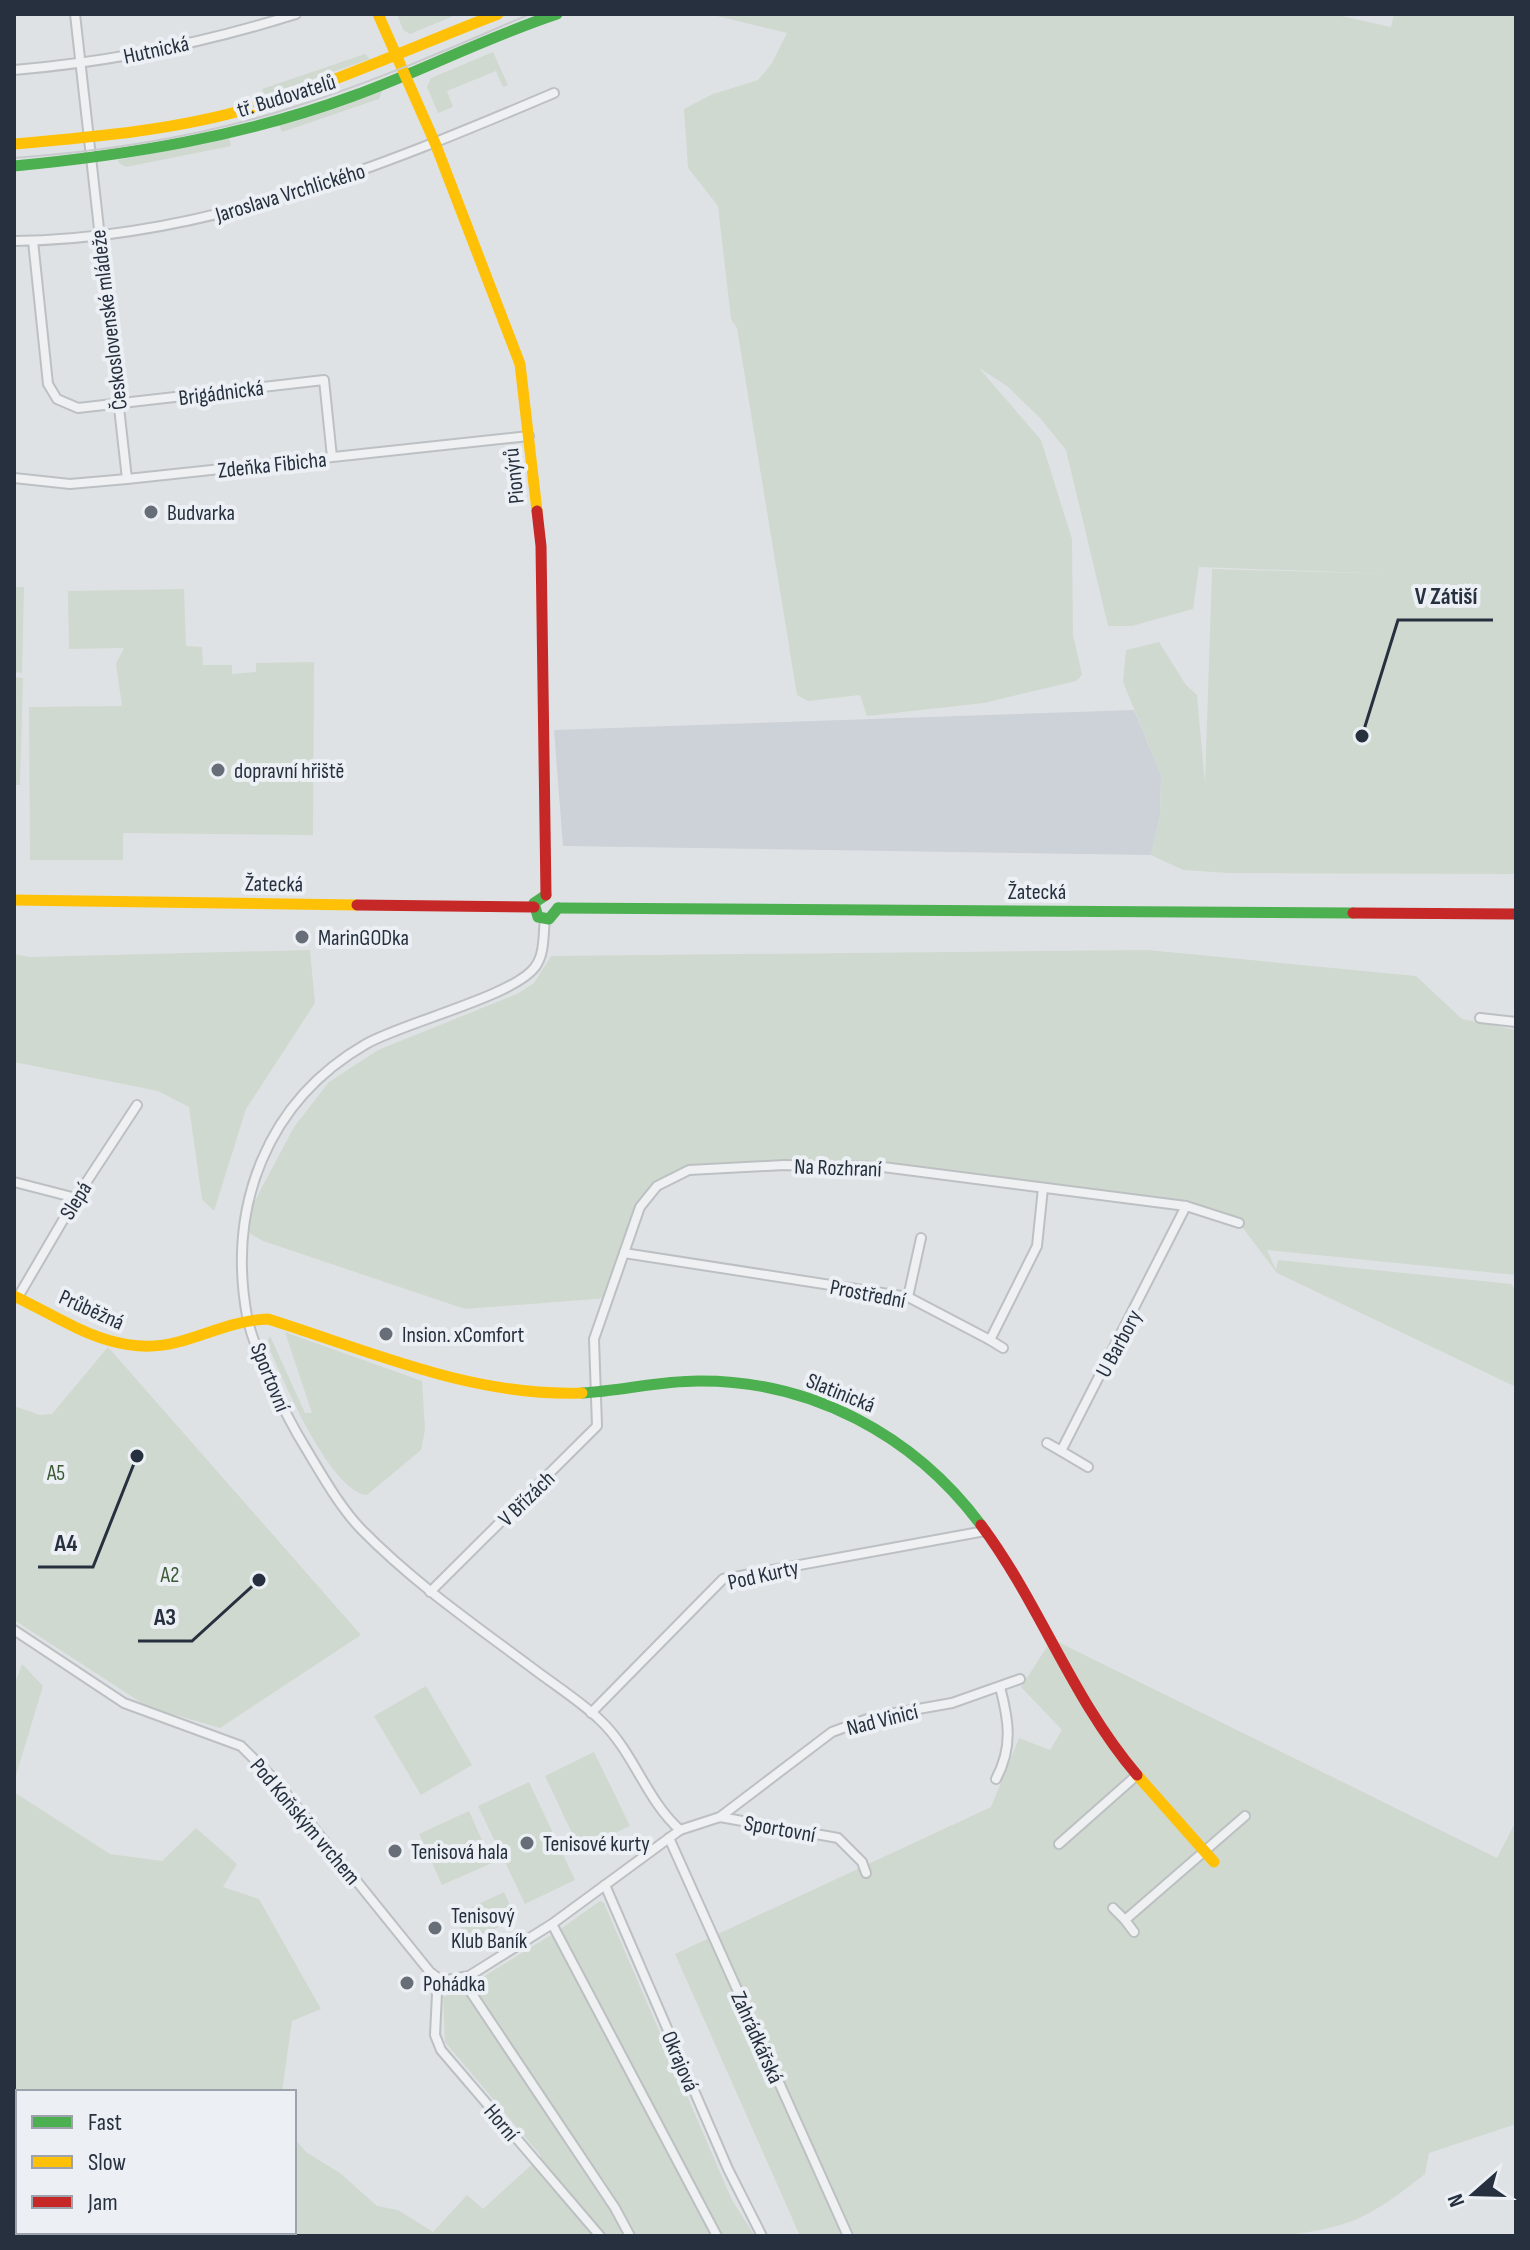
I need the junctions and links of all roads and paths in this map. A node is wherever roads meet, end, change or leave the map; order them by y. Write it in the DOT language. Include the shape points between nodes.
graph roads {
  1 [pos="75,14"];
  2 [pos="296,14"];
  3 [pos="378,14"];
  4 [pos="498,14"];
  5 [pos="557,14"];
  6 [pos="395,55"];
  7 [pos="81,64"];
  8 [pos="14,70"];
  9 [pos="405,76"];
  10 [pos="554,93"];
  11 [pos="90,137"];
  12 [pos="435,143"];
  13 [pos="14,144"];
  14 [pos="91,160"];
  15 [pos="14,166"];
  16 [pos="98,235"];
  17 [pos="14,241"];
  18 [pos="33,241"];
  19 [pos="118,404"];
  20 [pos="529,436"];
  21 [pos="332,457"];
  22 [pos="14,478"];
  23 [pos="127,479"];
  24 [pos="546,895"];
  25 [pos="14,900"];
  26 [pos="534,907"];
  27 [pos="558,908"];
  28 [pos="1516,914"];
  29 [pos="545,919"];
  30 [pos="1480,1018"];
  31 [pos="1516,1022"];
  32 [pos="137,1105"];
  33 [pos="14,1182"];
  34 [pos="1043,1188"];
  35 [pos="76,1198"];
  36 [pos="1186,1206"];
  37 [pos="1239,1223"];
  38 [pos="921,1238"];
  39 [pos="624,1253"];
  40 [pos="16,1297"];
  41 [pos="908,1297"];
  42 [pos="247,1318"];
  43 [pos="990,1340"];
  44 [pos="1003,1348"];
  45 [pos="596,1392"];
  46 [pos="1047,1443"];
  47 [pos="1061,1451"];
  48 [pos="1088,1467"];
  49 [pos="985,1531"];
  50 [pos="430,1592"];
  51 [pos="14,1630"];
  52 [pos="1020,1679"];
  53 [pos="1000,1687"];
  54 [pos="591,1713"];
  55 [pos="1137,1775"];
  56 [pos="996,1779"];
  57 [pos="1245,1816"];
  58 [pos="720,1817"];
  59 [pos="680,1830"];
  60 [pos="669,1838"];
  61 [pos="1059,1844"];
  62 [pos="1205,1852"];
  63 [pos="1214,1862"];
  64 [pos="866,1873"];
  65 [pos="605,1885"];
  66 [pos="1113,1908"];
  67 [pos="1125,1920"];
  68 [pos="552,1924"];
  69 [pos="1134,1932"];
  70 [pos="462,1979"];
  71 [pos="442,1981"];
  72 [pos="437,1994"];
  73 [pos="600,2236"];
  74 [pos="630,2236"];
  75 [pos="717,2236"];
  76 [pos="762,2236"];
  77 [pos="848,2236"];
  1 -- 7 [label="street, Československé mládeže"];
  2 -- 7 [label="street, Hutnická" via="242,31"];
  3 -- 6 [label="street, Pionýrů"];
  4 -- 6 [label="street, tř. Budovatelů"];
  5 -- 9 [label="street, tř. Budovatelů"];
  6 -- 9 [label="street, Pionýrů"];
  6 -- 11 [label="street, tř. Budovatelů" via="250,108"];
  7 -- 8 [label="street, Hutnická"];
  7 -- 11 [label="street, Československé mládeže"];
  9 -- 12 [label="street, Pionýrů"];
  9 -- 14 [label="street, tř. Budovatelů" via="182,146"];
  10 -- 12 [label="street, Jaroslava Vrchlického"];
  11 -- 13 [label="street, tř. Budovatelů"];
  11 -- 14 [label="street, Československé mládeže"];
  12 -- 16 [label="street, Jaroslava Vrchlického" via="313,190 212,216"];
  12 -- 20 [label="street, Pionýrů" via="516,350"];
  14 -- 15 [label="street, tř. Budovatelů"];
  14 -- 16 [label="street, Československé mládeže"];
  16 -- 18 [label="street, Jaroslava Vrchlického"];
  16 -- 19 [label="street, Československé mládeže"];
  17 -- 18 [label="street, Jaroslava Vrchlického"];
  18 -- 19 [label="street, Brigádnická" via="48,384 57,399 78,408"];
  19 -- 21 [label="street, Brigádnická" via="324,380"];
  19 -- 23 [label="street, Československé mládeže"];
  20 -- 21 [label="street, Zdeňka Fibicha"];
  20 -- 24 [label="street, Pionýrů" via="541,546"];
  21 -- 23 [label="street, Zdeňka Fibicha"];
  22 -- 23 [label="street, Zdeňka Fibicha" via="70,484"];
  24 -- 26 [label="street"];
  24 -- 27 [label="street"];
  25 -- 26 [label="street, Žatecká"];
  26 -- 29 [label="street"];
  27 -- 28 [label="street, Žatecká"];
  27 -- 29 [label="street"];
  29 -- 42 [label="street, Sportovní" via="541,957 520,981 368,1043 326,1070 293,1105 260,1162 243,1219"];
  30 -- 31 [label="street"];
  32 -- 35 [label="street, Slepá"];
  33 -- 35 [label="street"];
  34 -- 36 [label="street, Na Rozhraní"];
  34 -- 39 [label="street, Na Rozhraní" via="883,1167 701,1167 657,1186 640,1207"];
  34 -- 43 [label="street" via="1037,1246"];
  35 -- 40 [label="street, Slepá"];
  36 -- 37 [label="street, Na Rozhraní"];
  36 -- 47 [label="street, U Barbory"];
  38 -- 41 [label="street"];
  39 -- 41 [label="street, Prostřední"];
  39 -- 45 [label="street, Na Rozhraní" via="594,1339"];
  40 -- 42 [label="street, Průběžná" via="122,1346 148,1348"];
  41 -- 43 [label="street, Prostřední"];
  42 -- 45 [label="street, Slatinická" via="268,1319 484,1386"];
  42 -- 50 [label="street, Sportovní" via="289,1419 324,1479 358,1526"];
  43 -- 44 [label="street, Prostřední"];
  45 -- 49 [label="street, Slatinická" via="712,1381 816,1399 908,1450 947,1484"];
  45 -- 50 [label="street, V Břízách" via="598,1417 590,1435"];
  46 -- 47 [label="street"];
  47 -- 48 [label="street"];
  49 -- 54 [label="street, Pod Kurty" via="723,1579"];
  49 -- 55 [label="street, Slatinická" via="1086,1707"];
  50 -- 54 [label="street, Sportovní"];
  51 -- 71 [label="street, Pod Koňským vrchem" via="124,1703 241,1746"];
  52 -- 53 [label="street, Nad Vinicí"];
  53 -- 56 [label="street" via="1009,1747"];
  53 -- 58 [label="street, Nad Vinicí" via="832,1732"];
  54 -- 59 [label="street, Sportovní" via="629,1753 665,1817"];
  55 -- 61 [label="street"];
  55 -- 62 [label="street, Slatinická"];
  57 -- 62 [label="street"];
  58 -- 59 [label="street, Sportovní"];
  58 -- 64 [label="street, Sportovní" via="838,1838"];
  59 -- 60 [label="street, Sportovní"];
  60 -- 65 [label="street, Sportovní"];
  60 -- 77 [label="street, Zahrádkářská"];
  62 -- 63 [label="street, Slatinická"];
  62 -- 67 [label="street"];
  65 -- 68 [label="street, Sportovní"];
  65 -- 76 [label="street, Okrajová"];
  66 -- 67 [label="street"];
  67 -- 69 [label="street"];
  68 -- 70 [label="street, Sportovní"];
  68 -- 75 [label="street"];
  70 -- 71 [label="street, Sportovní"];
  70 -- 74 [label="street"];
  72 -- 73 [label="street, Horní" via="435,2035 441,2050"];
}
